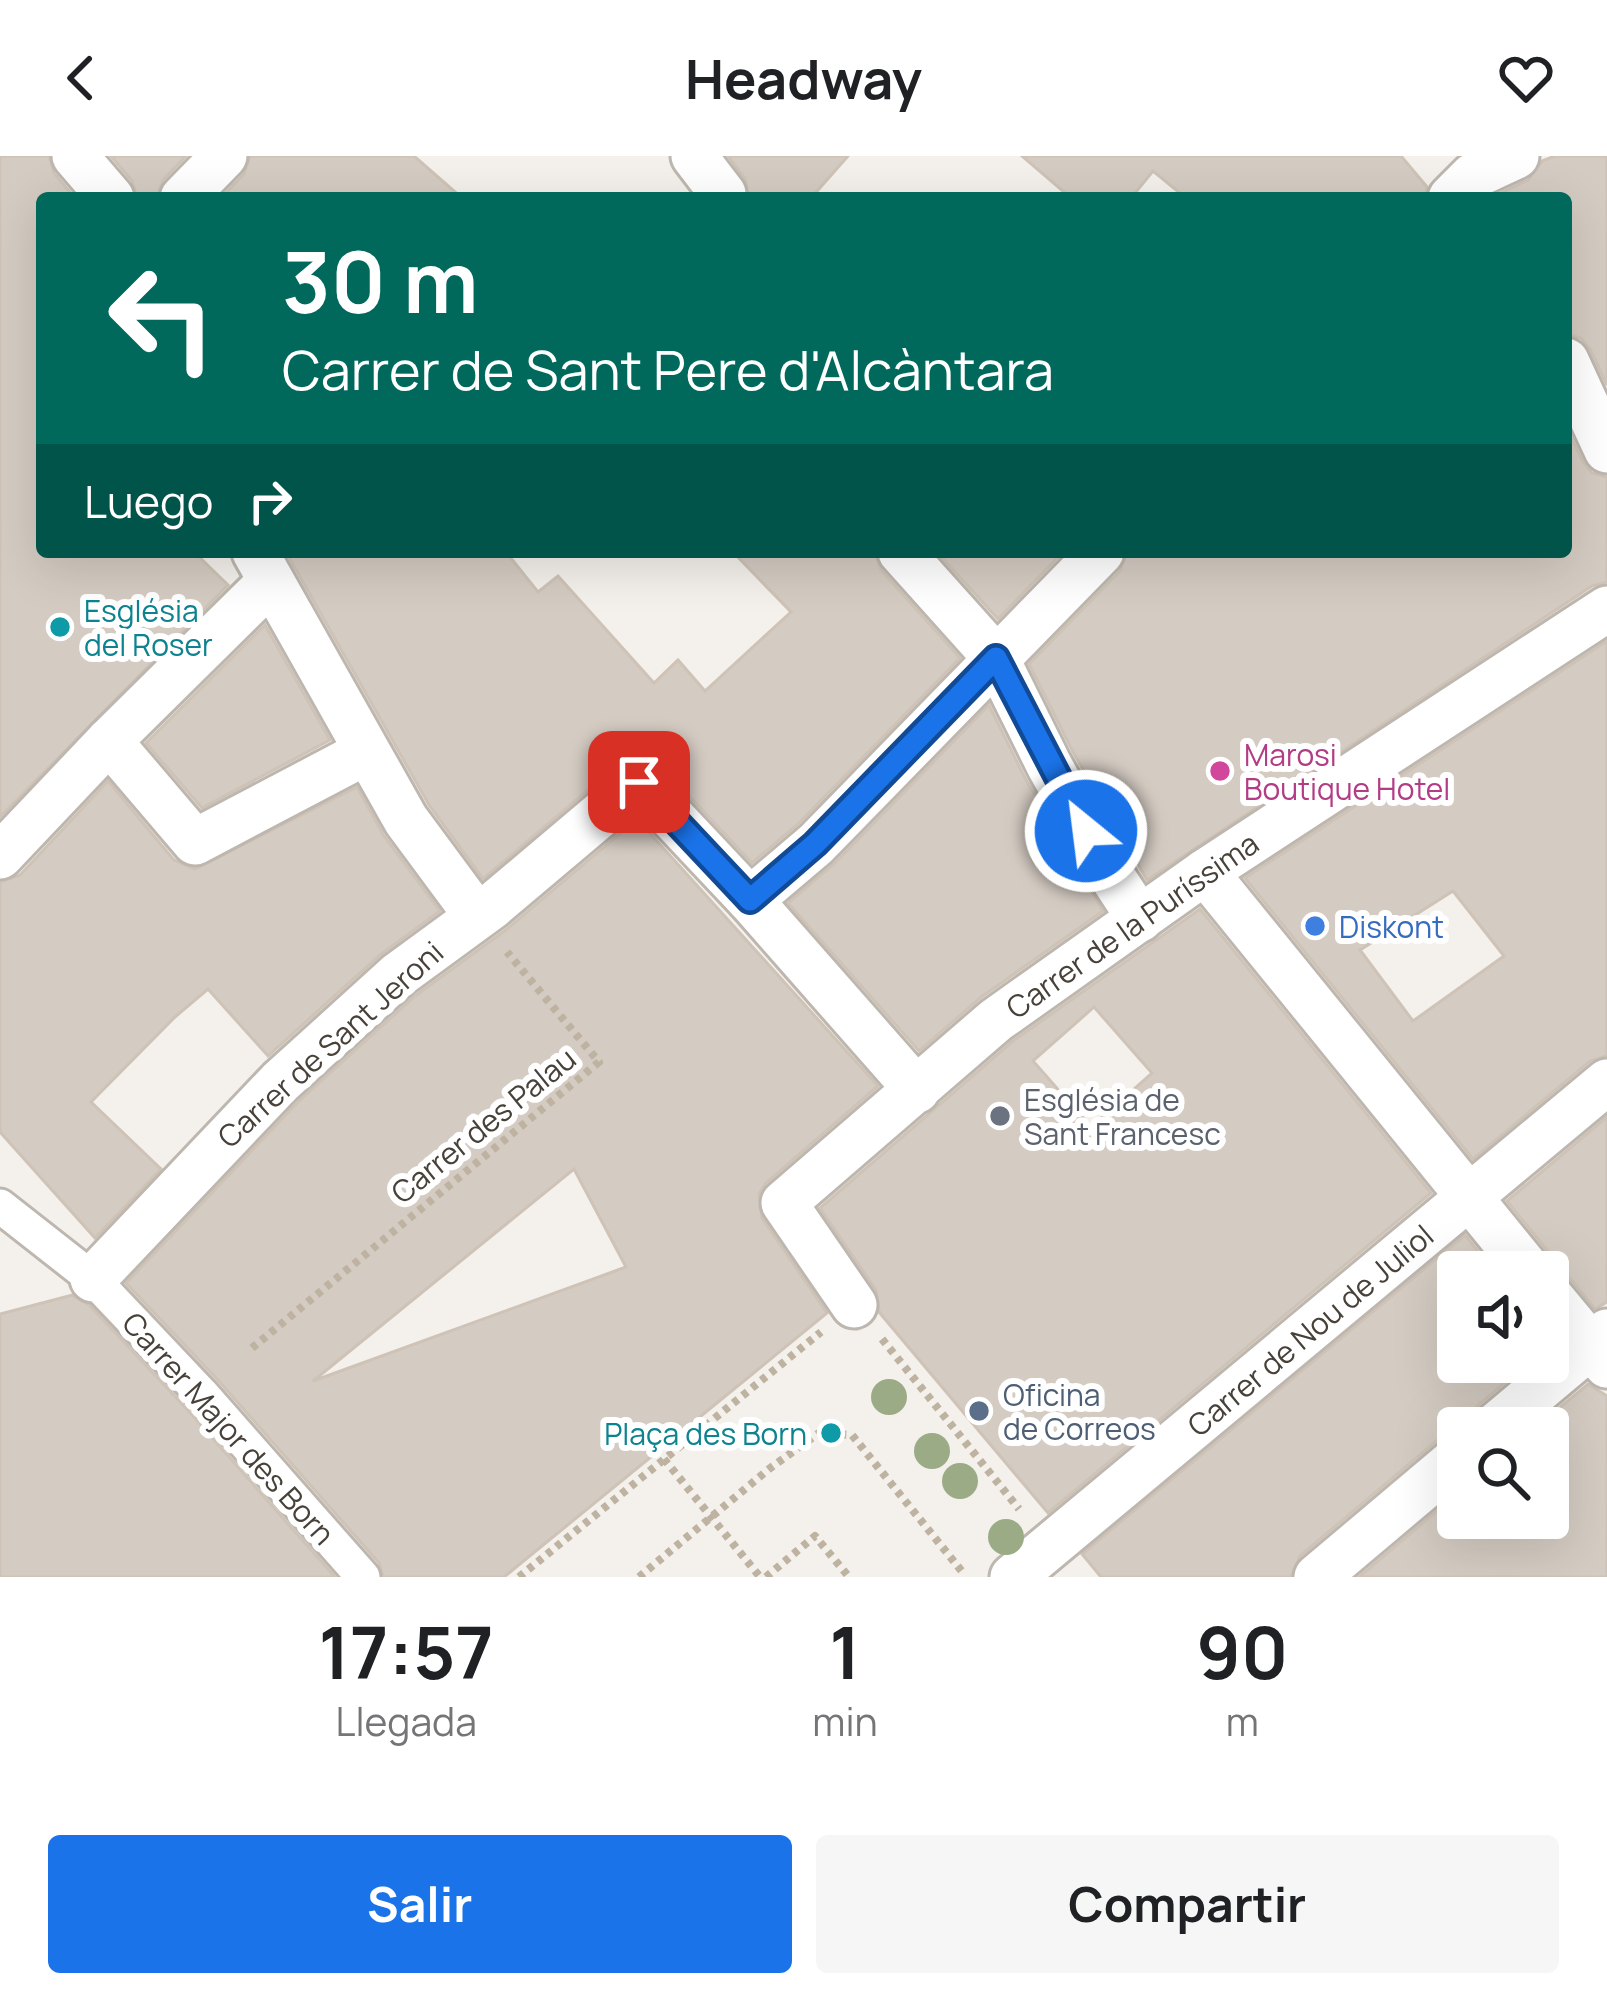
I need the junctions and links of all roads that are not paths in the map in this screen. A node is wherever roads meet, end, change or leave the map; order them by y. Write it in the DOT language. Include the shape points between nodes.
graph roads {
  1 [pos="75,156"];
  2 [pos="224,156"];
  3 [pos="694,156"];
  4 [pos="1516,156"];
  5 [pos="1467,182"];
  6 [pos="106,192"];
  7 [pos="189,192"];
  8 [pos="721,192"];
  9 [pos="1572,374"];
  10 [pos="1607,450"];
  11 [pos="906,558"];
  12 [pos="1095,558"];
  13 [pos="263,567"];
  14 [pos="1607,609"];
  15 [pos="996,658"];
  16 [pos="109,741"];
  17 [pos="366,752"];
  18 [pos="0,856"];
  19 [pos="1205,872"];
  20 [pos="750,900"];
  21 [pos="477,916"];
  22 [pos="1140,919"];
  23 [pos="1607,1082"];
  24 [pos="917,1090"];
  25 [pos="1469,1197"];
  26 [pos="0,1205"];
  27 [pos="1513,1251"];
  28 [pos="93,1279"];
  29 [pos="854,1305"];
  30 [pos="1569,1315"];
  31 [pos="1602,1348"];
  32 [pos="1522,1407"];
  33 [pos="1437,1476"];
  34 [pos="362,1577"];
  35 [pos="1013,1577"];
  36 [pos="1317,1577"];
  1 -- 6 [label="street"];
  2 -- 7 [label="street"];
  3 -- 8 [label="street"];
  4 -- 5 [label="street"];
  9 -- 10 [label="street"];
  11 -- 15 [label="street"];
  12 -- 15 [label="street"];
  13 -- 16 [label="street"];
  13 -- 17 [label="street"];
  14 -- 19 [label="street, Carrer de la Puríssima"];
  15 -- 20 [label="street"];
  15 -- 22 [label="street"];
  16 -- 17 [label="street" via="195,842"];
  16 -- 18 [label="street"];
  17 -- 21 [label="street"];
  19 -- 22 [label="street, Carrer de la Puríssima"];
  19 -- 25 [label="street"];
  20 -- 21 [label="street, Carrer de Sant Jeroni" via="639,782"];
  20 -- 24 [label="street"];
  21 -- 28 [label="street, Carrer de Sant Jeroni" via="280,1082"];
  22 -- 24 [label="street, Carrer de la Puríssima" via="996,1020"];
  23 -- 25 [label="street, Carrer de Nou de Juliol"];
  24 -- 29 [label="street, Carrer de la Puríssima" via="784,1203"];
  25 -- 27 [label="street"];
  25 -- 35 [label="street, Carrer de Nou de Juliol"];
  26 -- 28 [label="street, Carrer Major des Born"];
  28 -- 34 [label="street, Carrer Major des Born"];
  30 -- 31 [label="street"];
  31 -- 32 [label="street"];
  33 -- 36 [label="street"];
}
